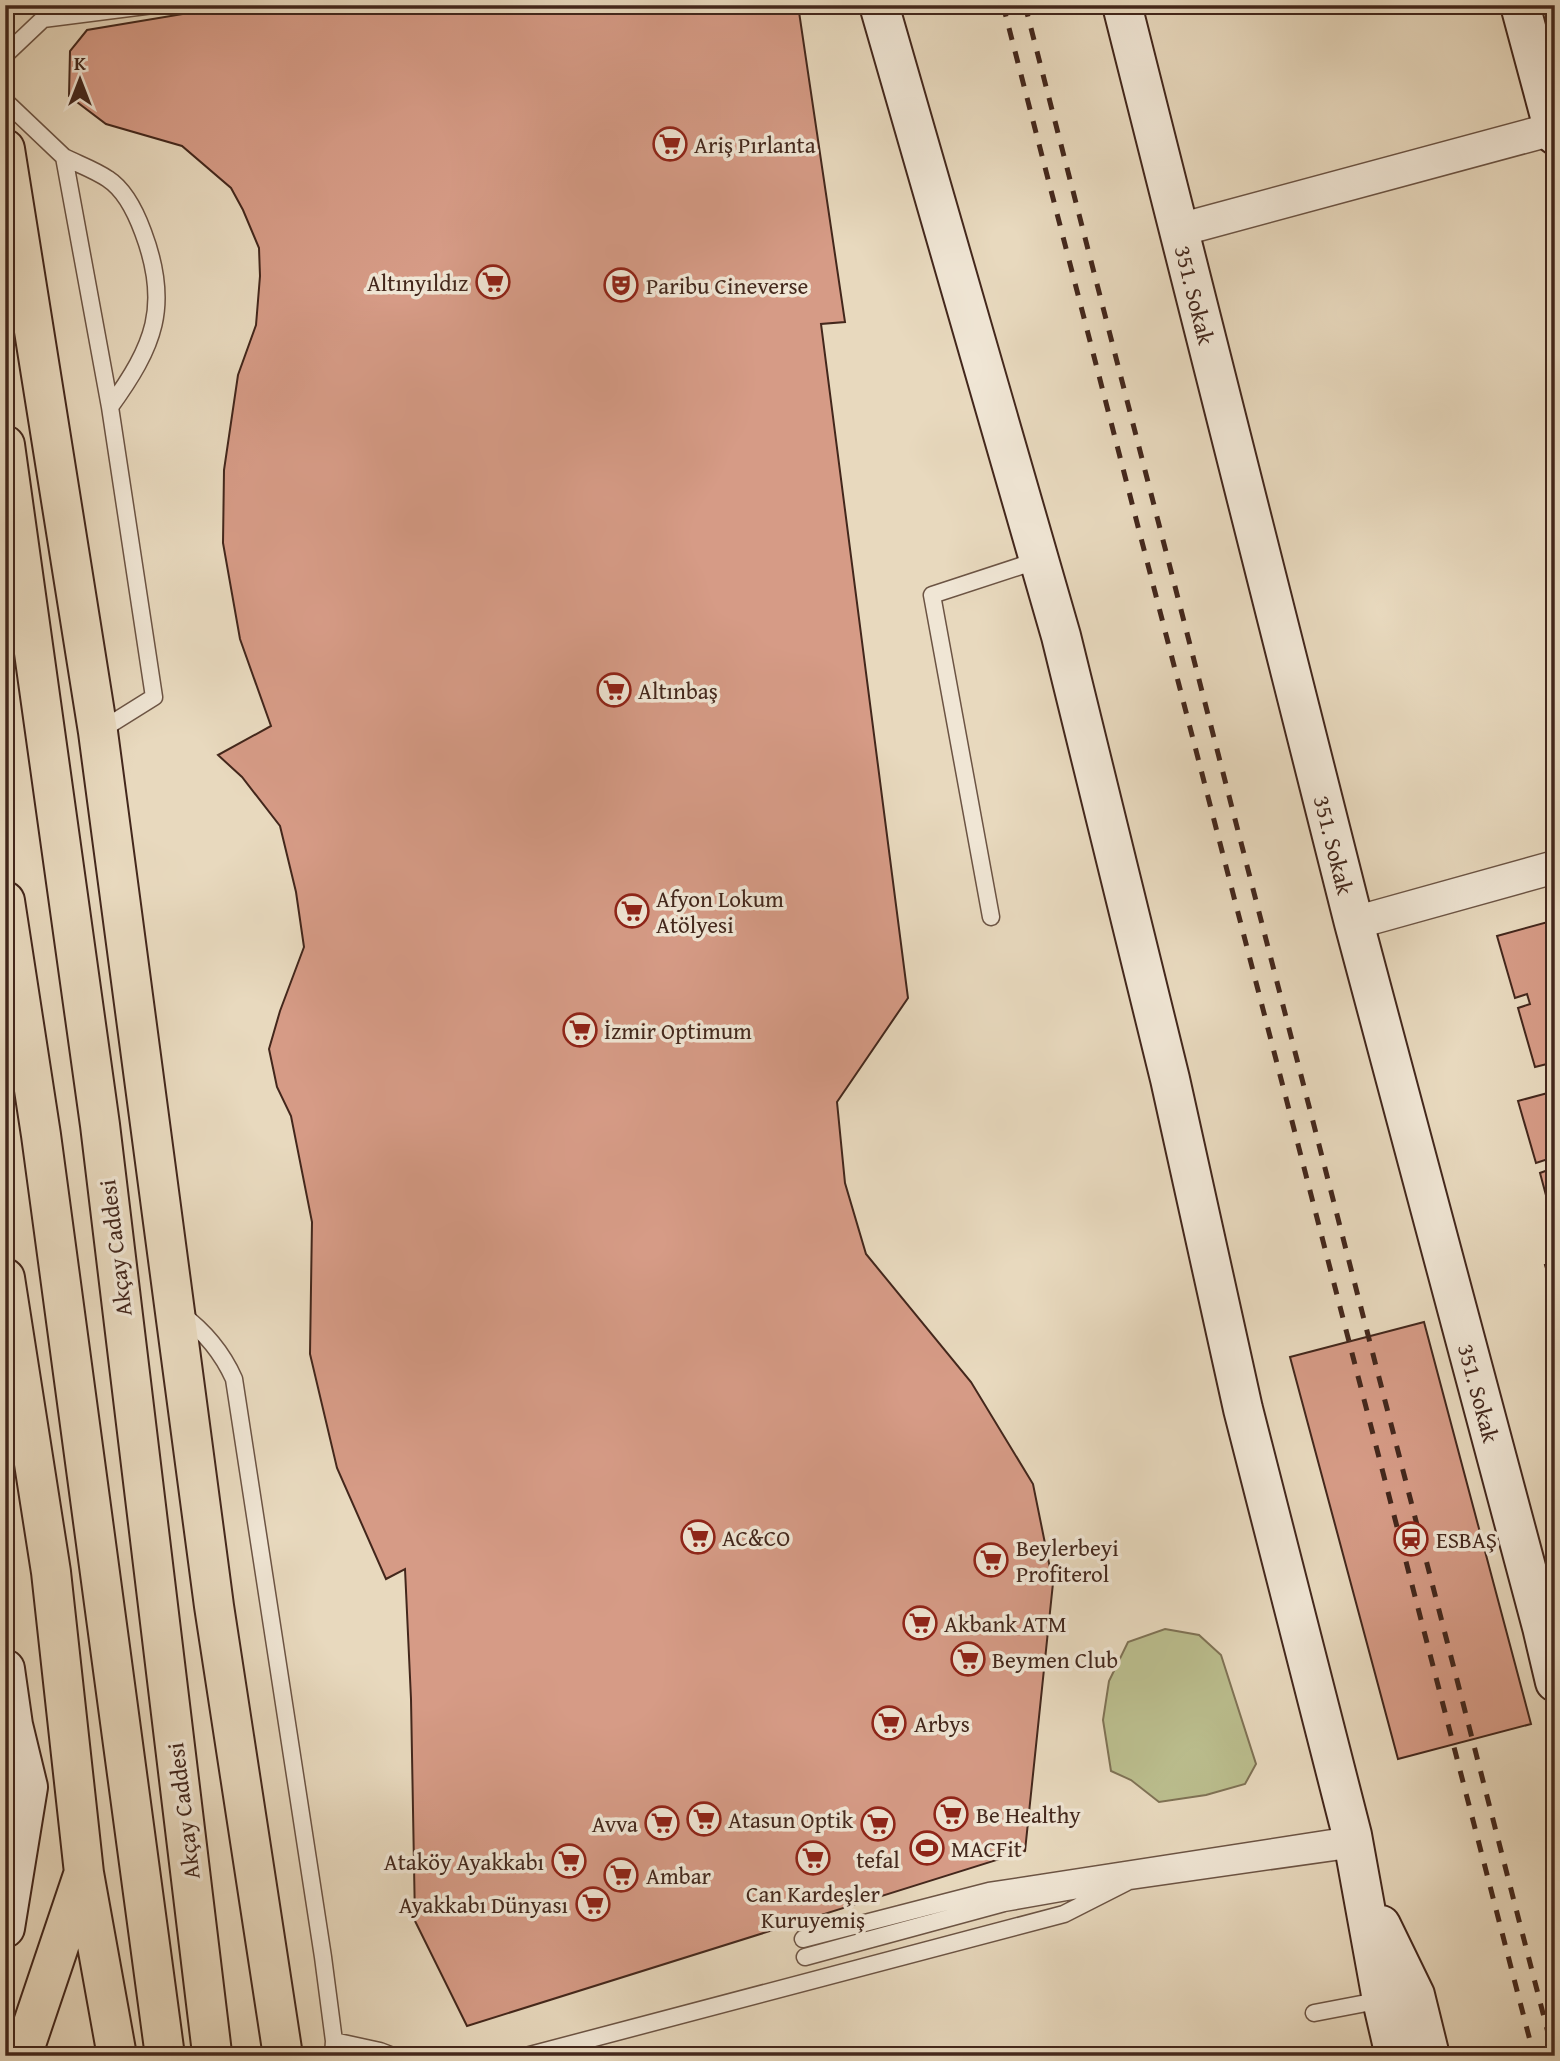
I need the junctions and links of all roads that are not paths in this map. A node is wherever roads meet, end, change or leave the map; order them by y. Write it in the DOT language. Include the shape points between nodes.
graph roads {
  1 [pos="153,5"];
  2 [pos="879,5"];
  3 [pos="1122,5"];
  4 [pos="1520,5"];
  5 [pos="5,55"];
  6 [pos="5,101"];
  7 [pos="1554,132"];
  8 [pos="5,149"];
  9 [pos="64,157"];
  10 [pos="1179,230"];
  11 [pos="110,407"];
  12 [pos="5,445"];
  13 [pos="1038,560"];
  14 [pos="98,732"];
  15 [pos="1555,867"];
  16 [pos="5,901"];
  17 [pos="991,917"];
  18 [pos="1354,923"];
  19 [pos="5,1278"];
  20 [pos="176,1310"];
  21 [pos="1549,1626"];
  22 [pos="5,1669"];
  23 [pos="1555,1682"];
  24 [pos="42,1781"];
  25 [pos="1356,1856"];
  26 [pos="84,1873"];
  27 [pos="1128,1875"];
  28 [pos="5,1928"];
  29 [pos="803,1939"];
  30 [pos="805,1957"];
  31 [pos="1382,2000"];
  32 [pos="1314,2013"];
  33 [pos="333,2049"];
  34 [pos="212,2053"];
  35 [pos="22,2056"];
  36 [pos="117,2056"];
  37 [pos="164,2056"];
  38 [pos="283,2056"];
  39 [pos="393,2056"];
  40 [pos="526,2056"];
  41 [pos="1395,2056"];
  42 [pos="1430,2056"];
  1 -- 5 [label="lane" via="43,19"];
  2 -- 13 [label="street"];
  3 -- 10 [label="street, 351. Sokak"];
  4 -- 7 [label="street"];
  6 -- 9 [label="lane"];
  7 -- 10 [label="street"];
  8 -- 14 [label="highway"];
  9 -- 11 [label="lane"];
  9 -- 11 [label="lane" via="110,180 135,209 154,261 158,298 151,337 136,370"];
  10 -- 18 [label="street, 351. Sokak"];
  11 -- 14 [label="lane" via="154,697"];
  12 -- 34 [label="highway, Akçay Caddesi" via="100,1125"];
  13 -- 17 [label="lane" via="932,595"];
  13 -- 25 [label="street" via="1117,862 1243,1409"];
  14 -- 20 [label="highway"];
  15 -- 18 [label="street"];
  16 -- 37 [label="highway" via="41,1135"];
  18 -- 21 [label="street, 351. Sokak"];
  19 -- 24 [label="highway" via="51,1572"];
  20 -- 33 [label="lane" via="210,1340 234,1378 323,1957"];
  20 -- 38 [label="highway" via="216,1619"];
  21 -- 23 [label="street, 351. Sokak"];
  22 -- 24 [label="street" via="13,1725"];
  24 -- 26 [label="highway"];
  24 -- 28 [label="street"];
  25 -- 27 [label="lane"];
  25 -- 31 [label="street"];
  25 -- 42 [label="street" via="1415,1995"];
  26 -- 35 [label="highway"];
  26 -- 36 [label="highway"];
  27 -- 29 [label="lane" via="989,1891"];
  27 -- 30 [label="lane"];
  27 -- 40 [label="lane" via="1064,1914"];
  31 -- 32 [label="lane"];
  31 -- 41 [label="street"];
  33 -- 39 [label="lane"];
}
